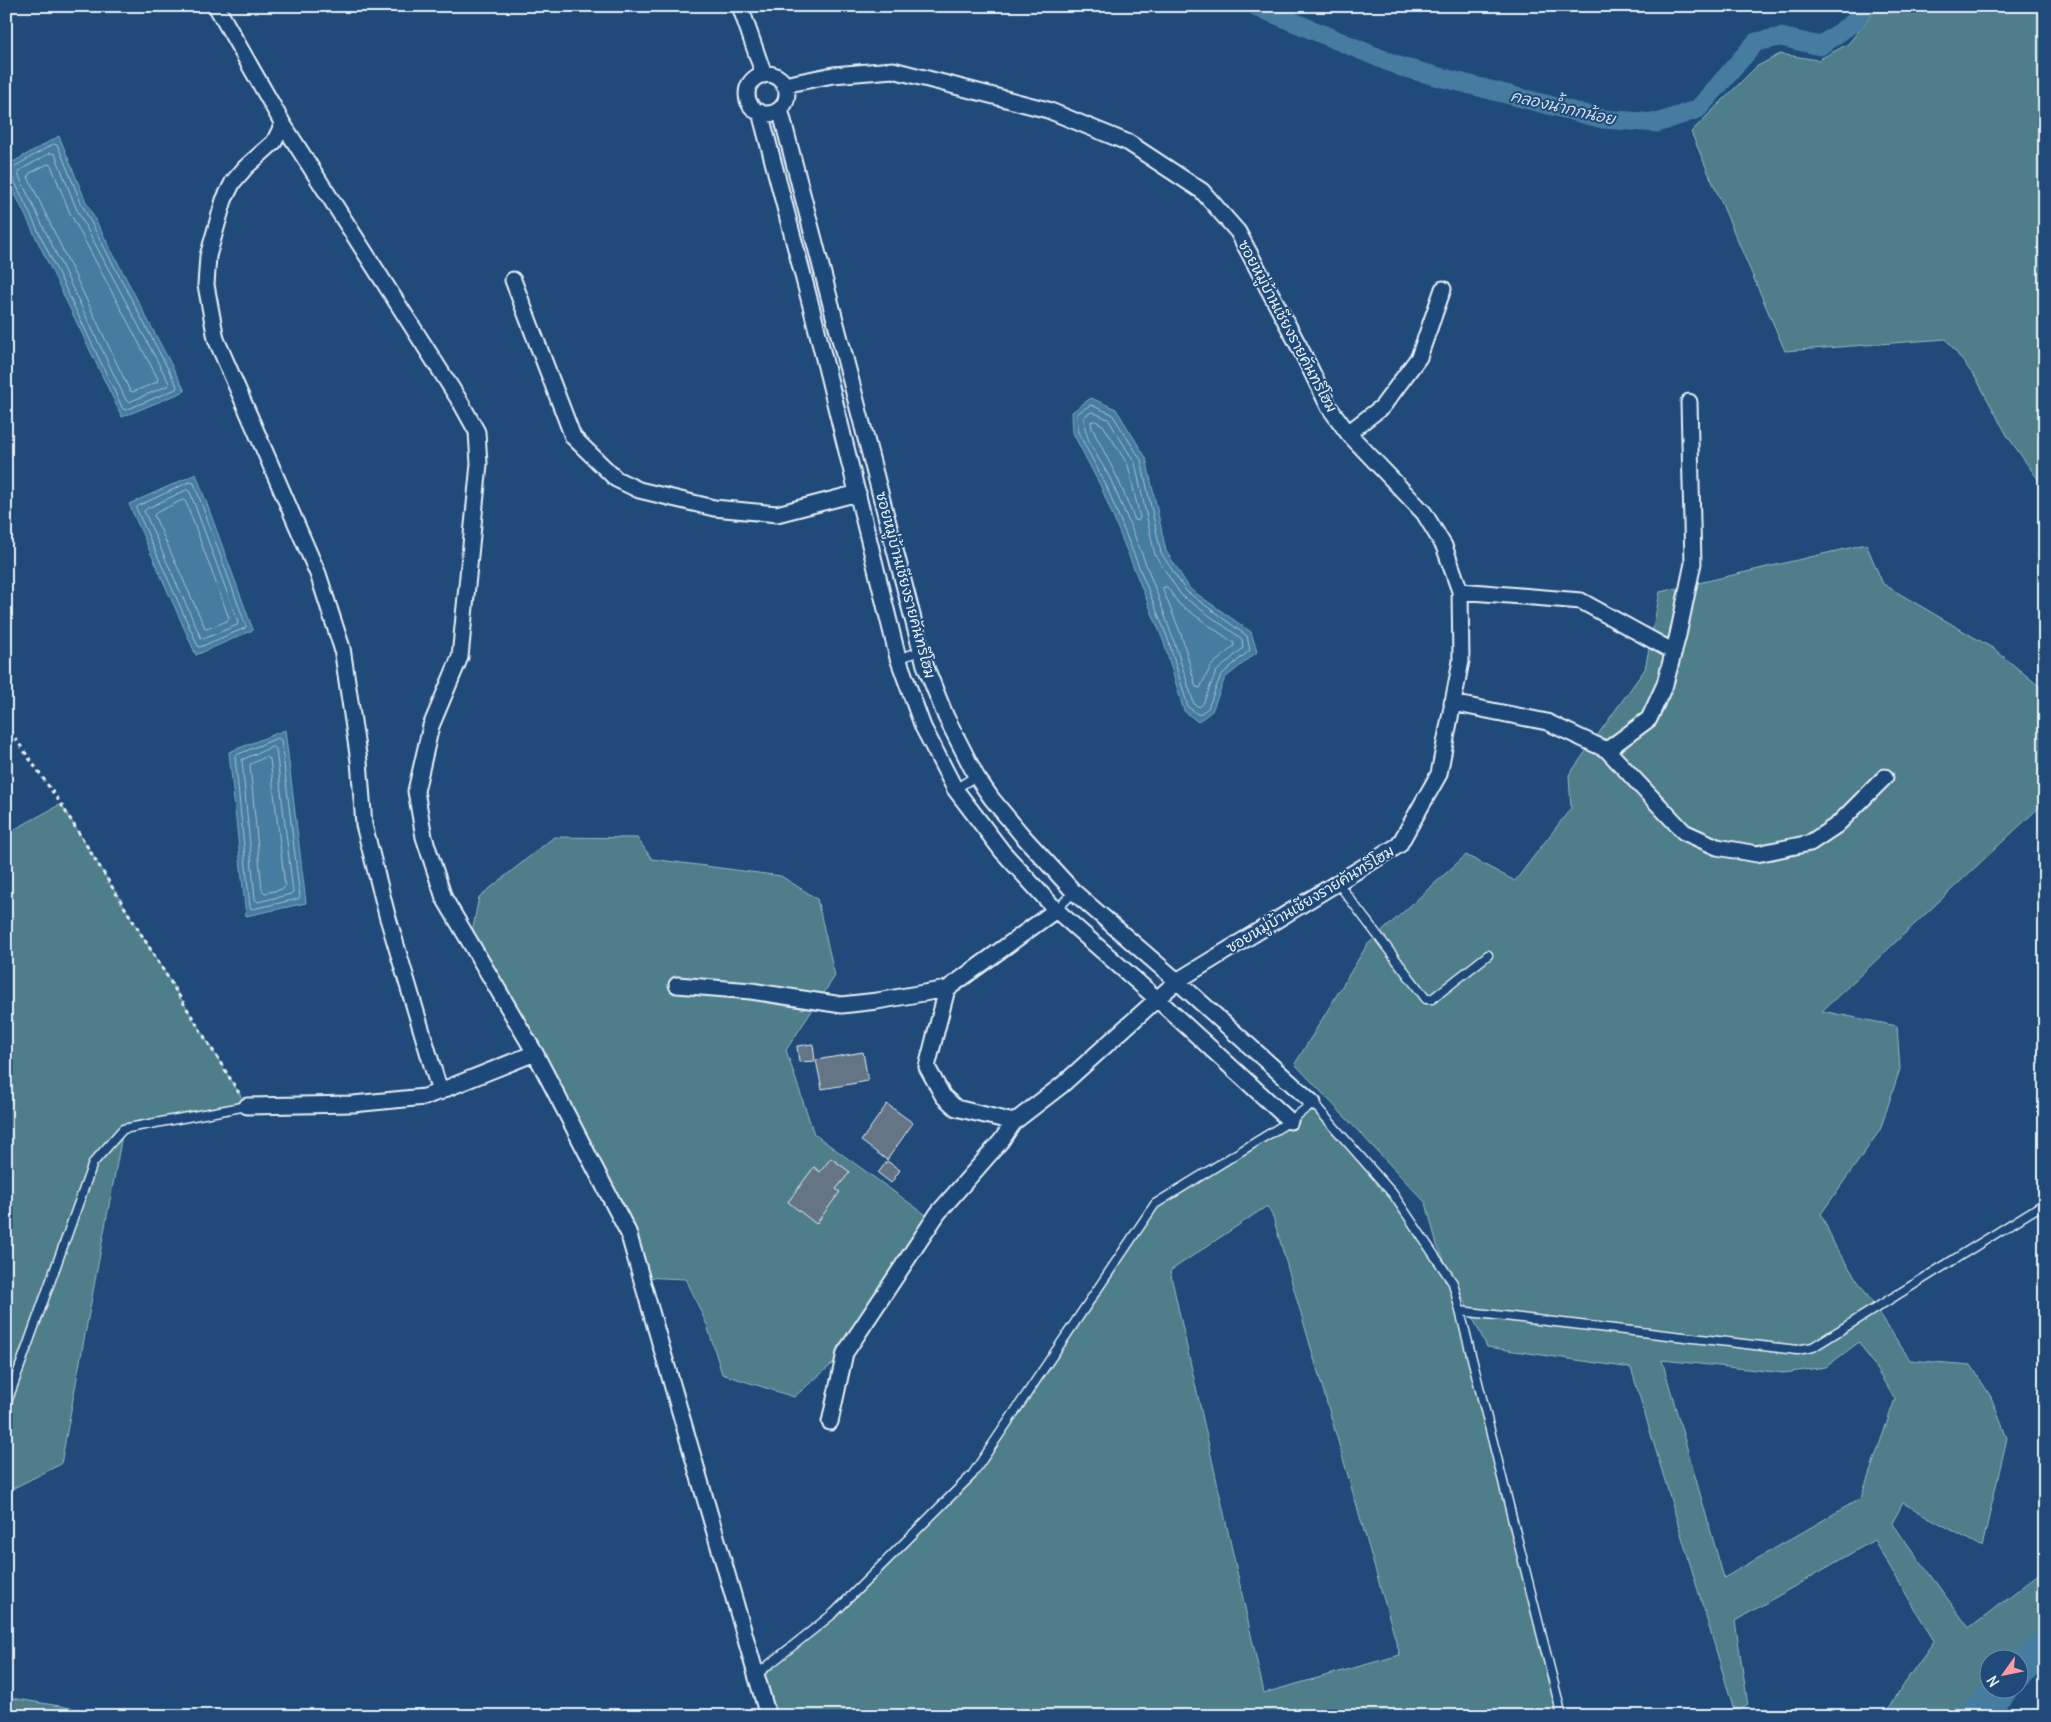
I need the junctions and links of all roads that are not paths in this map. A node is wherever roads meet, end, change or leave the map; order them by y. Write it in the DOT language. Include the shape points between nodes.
graph roads {
  1 [pos="216,6"];
  2 [pos="740,6"];
  3 [pos="764,74"];
  4 [pos="784,85"];
  5 [pos="780,109"];
  6 [pos="760,112"];
  7 [pos="283,124"];
  8 [pos="512,280"];
  9 [pos="1443,289"];
  10 [pos="831,303"];
  11 [pos="811,306"];
  12 [pos="1689,402"];
  13 [pos="1348,433"];
  14 [pos="858,494"];
  15 [pos="1460,591"];
  16 [pos="923,651"];
  17 [pos="1674,652"];
  18 [pos="898,658"];
  19 [pos="1452,703"];
  20 [pos="1607,750"];
  21 [pos="976,776"];
  22 [pos="1885,778"];
  23 [pos="955,789"];
  24 [pos="1337,882"];
  25 [pos="1074,892"];
  26 [pos="1056,910"];
  27 [pos="1488,955"];
  28 [pos="1177,981"];
  29 [pos="677,985"];
  30 [pos="947,989"];
  31 [pos="1157,999"];
  32 [pos="536,1053"];
  33 [pos="440,1092"];
  34 [pos="1313,1103"];
  35 [pos="247,1106"];
  36 [pos="1290,1121"];
  37 [pos="1014,1122"];
  38 [pos="2045,1203"];
  39 [pos="1460,1311"];
  40 [pos="6,1405"];
  41 [pos="830,1422"];
  42 [pos="756,1675"];
  43 [pos="2045,1711"];
  44 [pos="768,1716"];
  45 [pos="1562,1716"];
  46 [pos="2041,1716"];
  1 -- 7 [label="street"];
  2 -- 3 [label="street"];
  3 -- 4 [label="street" via="777,77"];
  3 -- 6 [label="street" via="755,78 748,92 750,105"];
  4 -- 5 [label="street" via="786,98"];
  4 -- 13 [label="street, ซอยหมู่บ้านเชียงรายคันทรีโฮม" via="833,75 893,70 1048,110 1129,143 1202,191 1238,232 1329,407"];
  5 -- 6 [label="street" via="766,114"];
  5 -- 10 [label="street, ซอยหมู่บ้านเชียงรายคันทรีโฮม"];
  6 -- 11 [label="street"];
  7 -- 32 [label="street" via="462,403 476,432 479,464 460,657 431,726 416,791 424,837 444,898"];
  7 -- 33 [label="street" via="274,142 233,182 224,200 208,256 206,285 210,314 216,339 318,574 342,648 359,761 364,825 387,915"];
  8 -- 14 [label="street" via="573,437 616,479 639,490 714,508 778,514"];
  9 -- 13 [label="street" via="1418,358 1382,407"];
  10 -- 11 [label="lane"];
  10 -- 16 [label="street, ซอยหมู่บ้านเชียงรายคันทรีโฮม"];
  11 -- 14 [label="street"];
  12 -- 17 [label="street" via="1693,563"];
  13 -- 15 [label="street, ซอยหมู่บ้านเชียงรายคันทรีโฮม" via="1424,513 1444,546"];
  14 -- 18 [label="street"];
  15 -- 17 [label="street" via="1581,600"];
  15 -- 19 [label="street, ซอยหมู่บ้านเชียงรายคันทรีโฮม" via="1461,661"];
  16 -- 18 [label="lane"];
  16 -- 21 [label="street, ซอยหมู่บ้านเชียงรายคันทรีโฮม" via="925,665 946,717"];
  17 -- 20 [label="street" via="1665,684 1649,719"];
  18 -- 23 [label="street" via="922,727"];
  19 -- 20 [label="street" via="1547,722"];
  19 -- 24 [label="street, ซอยหมู่บ้านเชียงรายคันทรีโฮม" via="1439,774 1399,846"];
  20 -- 22 [label="street" via="1684,832 1717,848 1757,854 1810,843 1837,825"];
  21 -- 23 [label="lane"];
  21 -- 25 [label="street, ซอยหมู่บ้านเชียงรายคันทรีโฮม" via="992,799"];
  23 -- 26 [label="street" via="1002,851"];
  24 -- 27 [label="lane" via="1426,999 1432,999"];
  24 -- 28 [label="street, ซอยหมู่บ้านเชียงรายคันทรีโฮม"];
  25 -- 26 [label="lane"];
  25 -- 28 [label="street, ซอยหมู่บ้านเชียงรายคันทรีโฮม"];
  26 -- 30 [label="street"];
  26 -- 31 [label="street"];
  28 -- 31 [label="street, ซอยหมู่บ้านเชียงรายคันทรีโฮม"];
  28 -- 34 [label="street, ซอยหมู่บ้านเชียงรายคันทรีโฮม"];
  29 -- 30 [label="street" via="751,991 842,1005"];
  30 -- 37 [label="street" via="927,1066 934,1082 956,1108"];
  31 -- 36 [label="street"];
  31 -- 37 [label="street, ซอยหมู่บ้านเชียงรายคันทรีโฮม" via="1062,1085"];
  32 -- 33 [label="street"];
  32 -- 42 [label="street" via="628,1232"];
  33 -- 35 [label="street" via="425,1097 353,1104"];
  34 -- 36 [label="lane"];
  34 -- 39 [label="lane" via="1393,1194 1453,1283"];
  35 -- 40 [label="lane" via="123,1129 93,1164"];
  36 -- 42 [label="lane" via="1155,1204 972,1476 834,1613"];
  37 -- 41 [label="street, ซอยหมู่บ้านเชียงรายคันทรีโฮม" via="938,1213 845,1353"];
  38 -- 39 [label="lane" via="1813,1347 1797,1350"];
  39 -- 45 [label="lane"];
  42 -- 44 [label="street"];
  43 -- 46 [label="lane"];
}
